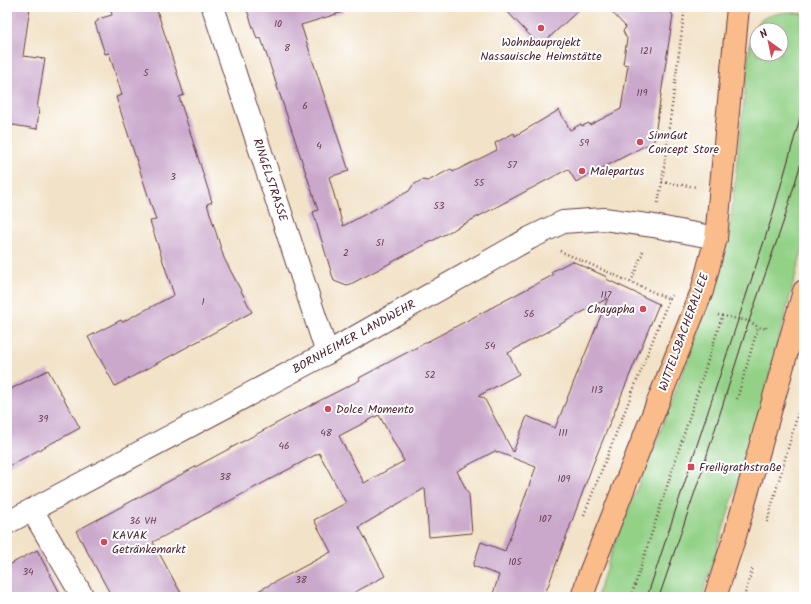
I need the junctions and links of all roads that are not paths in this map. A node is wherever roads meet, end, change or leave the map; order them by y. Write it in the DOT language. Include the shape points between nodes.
graph roads {
  1 [pos="213,7"];
  2 [pos="738,7"];
  3 [pos="716,238"];
  4 [pos="804,291"];
  5 [pos="327,353"];
  6 [pos="32,510"];
  7 [pos="7,523"];
  8 [pos="83,597"];
  9 [pos="582,597"];
  10 [pos="715,597"];
  1 -- 5 [label="street, RINGELSTRASSE"];
  2 -- 3 [label="main road, WITTELSBACHERALLEE"];
  3 -- 5 [label="street, BORNHEIMER LANDWEHR" via="604,219 563,222 530,238"];
  3 -- 9 [label="main road, WITTELSBACHERALLEE" via="702,291"];
  4 -- 10 [label="main road" via="735,536"];
  5 -- 6 [label="street, BORNHEIMER LANDWEHR"];
  6 -- 7 [label="street, BORNHEIMER LANDWEHR"];
  6 -- 8 [label="street"];
}
